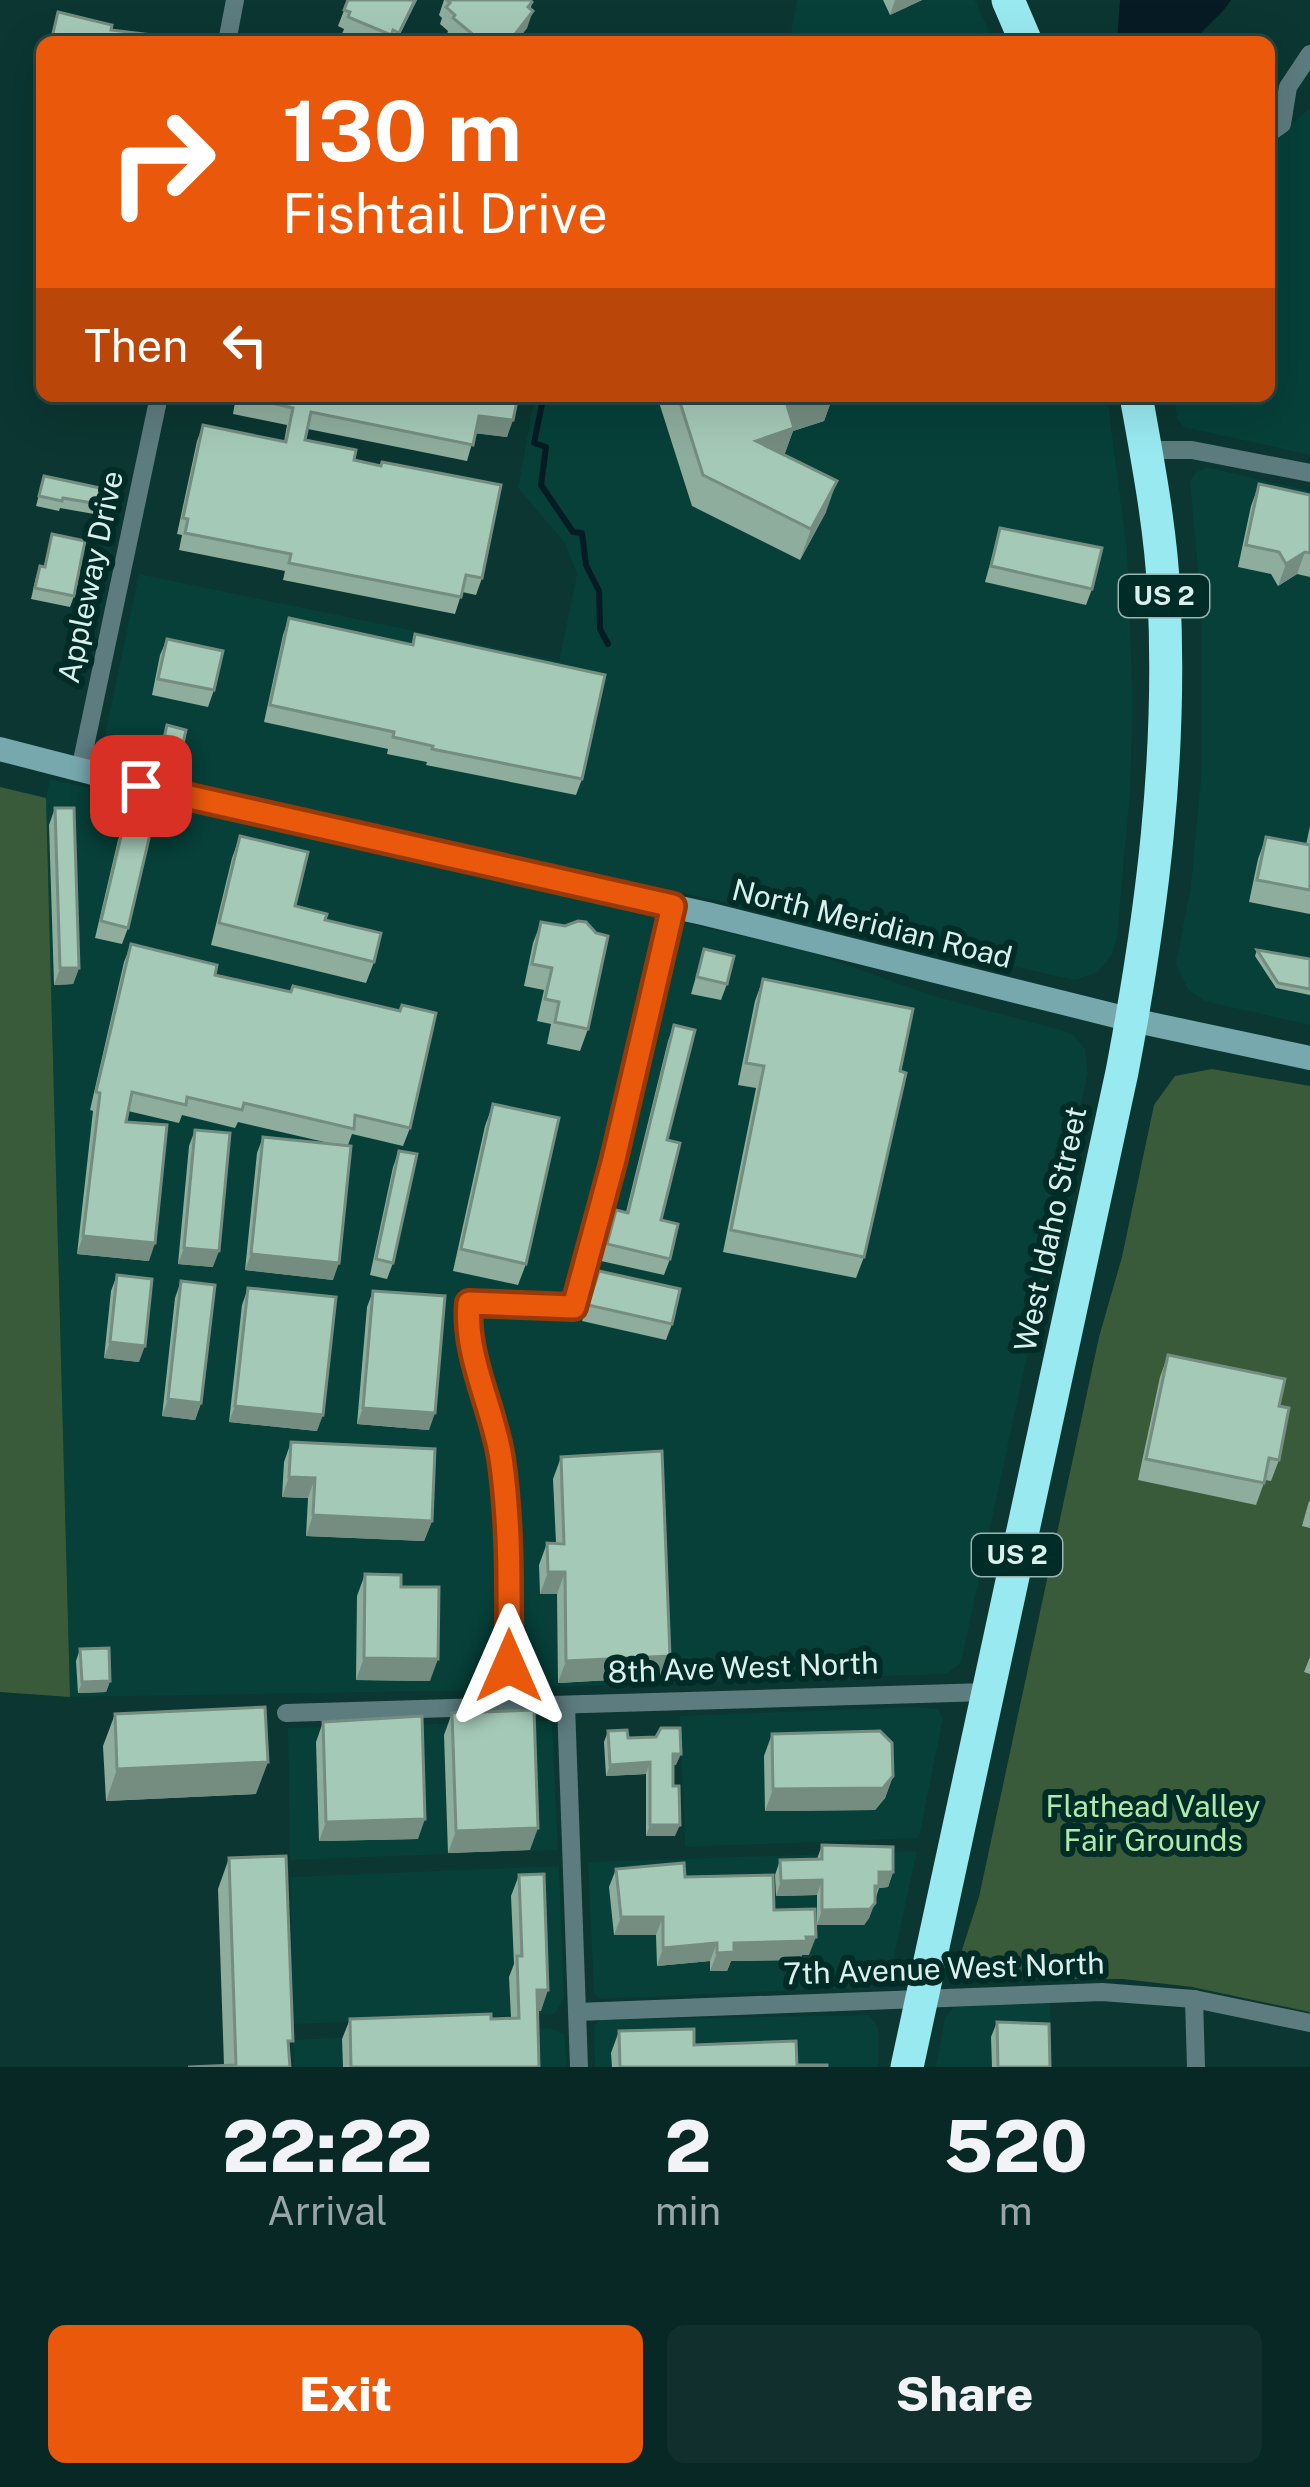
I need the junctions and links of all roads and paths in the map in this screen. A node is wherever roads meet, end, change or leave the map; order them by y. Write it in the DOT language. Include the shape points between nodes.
graph roads {
  1 [pos="235,0"];
  2 [pos="1008,0"];
  3 [pos="227,36"];
  4 [pos="1023,36"];
  5 [pos="1310,54"];
  6 [pos="1288,87"];
  7 [pos="1275,96"];
  8 [pos="1276,129"];
  9 [pos="158,402"];
  10 [pos="1137,402"];
  11 [pos="1146,451"];
  12 [pos="1310,473"];
  13 [pos="0,749"];
  14 [pos="80,770"];
  15 [pos="673,906"];
  16 [pos="1132,1020"];
  17 [pos="1310,1058"];
  18 [pos="987,1692"];
  19 [pos="566,1705"];
  20 [pos="509,1707"];
  21 [pos="286,1713"];
  22 [pos="923,1998"];
  23 [pos="1194,2000"];
  24 [pos="577,2012"];
  25 [pos="1310,2023"];
  26 [pos="579,2067"];
  27 [pos="908,2067"];
  28 [pos="1196,2067"];
  1 -- 3 [label="street"];
  2 -- 4 [label="highway"];
  5 -- 6 [label="street"];
  6 -- 7 [label="street"];
  6 -- 8 [label="street"];
  9 -- 14 [label="street, Appleway Drive"];
  10 -- 11 [label="highway, West Idaho Street / US 2"];
  11 -- 12 [label="street" via="1192,450"];
  11 -- 16 [label="highway, West Idaho Street / US 2" via="1165,596 1166,742"];
  13 -- 14 [label="street, North Meridian Road"];
  14 -- 15 [label="street, North Meridian Road"];
  15 -- 16 [label="street, North Meridian Road"];
  15 -- 20 [label="street" via="574,1307 469,1303 466,1329 502,1463"];
  16 -- 17 [label="street, North Meridian Road"];
  16 -- 18 [label="highway, West Idaho Street / US 2"];
  18 -- 19 [label="street, 8th Ave West North"];
  18 -- 22 [label="highway, West Idaho Street / US 2"];
  19 -- 20 [label="street, 8th Ave West North"];
  19 -- 24 [label="street"];
  20 -- 21 [label="street, 8th Ave West North"];
  22 -- 23 [label="street, 7th Avenue West North" via="1102,1992"];
  22 -- 24 [label="street, 7th Avenue West North"];
  22 -- 27 [label="highway, West Idaho Street / US 2"];
  23 -- 25 [label="street, 7th Avenue West North"];
  23 -- 28 [label="street"];
  24 -- 26 [label="street"];
}
